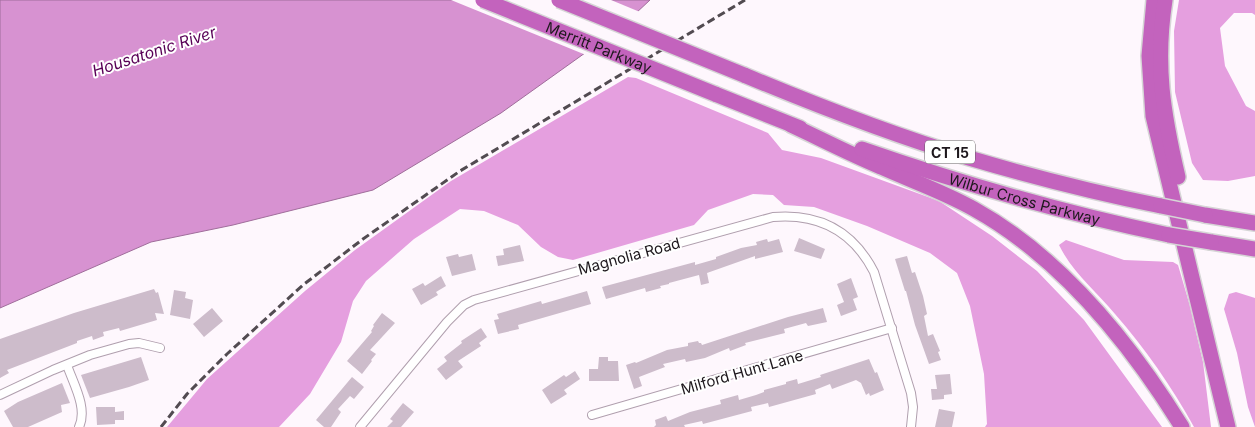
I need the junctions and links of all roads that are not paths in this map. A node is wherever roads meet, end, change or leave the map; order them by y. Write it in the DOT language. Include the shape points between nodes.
graph roads {
  1 [pos="483,0"];
  2 [pos="559,0"];
  3 [pos="1154,0"];
  4 [pos="1165,0"];
  5 [pos="744,75"];
  6 [pos="715,94"];
  7 [pos="791,125"];
  8 [pos="1255,223"];
  9 [pos="1255,249"];
  10 [pos="892,328"];
  11 [pos="160,348"];
  12 [pos="67,365"];
  13 [pos="0,395"];
  14 [pos="592,415"];
  15 [pos="79,427"];
  16 [pos="360,427"];
  17 [pos="911,427"];
  18 [pos="1182,427"];
  19 [pos="1228,427"];
  20 [pos="1238,427"];
  1 -- 6 [label="highway, Merritt Parkway / CT 15, bridge"];
  2 -- 5 [label="highway, Merritt Parkway / CT 15, bridge"];
  3 -- 19 [label="highway" via="1149,56 1153,116"];
  4 -- 20 [label="highway" via="1160,56 1164,114"];
  5 -- 8 [label="highway, Wilbur Cross Parkway / CT 15, bridge" via="865,123 968,158 1069,186"];
  6 -- 7 [label="highway, Wilbur Cross Parkway / CT 15"];
  7 -- 9 [label="highway, Wilbur Cross Parkway / CT 15, bridge" via="923,170 1063,211 1169,235"];
  7 -- 18 [label="highway" via="960,200 1011,232 1064,278 1106,323 1149,377"];
  10 -- 14 [label="street, Milford Hunt Lane"];
  10 -- 16 [label="street, Magnolia Road" via="874,272 854,242 834,228 812,219 773,217 464,305"];
  10 -- 17 [label="street, Magnolia Road" via="911,393"];
  11 -- 12 [label="street" via="129,344"];
  12 -- 13 [label="street"];
  12 -- 15 [label="street" via="81,405"];
}
